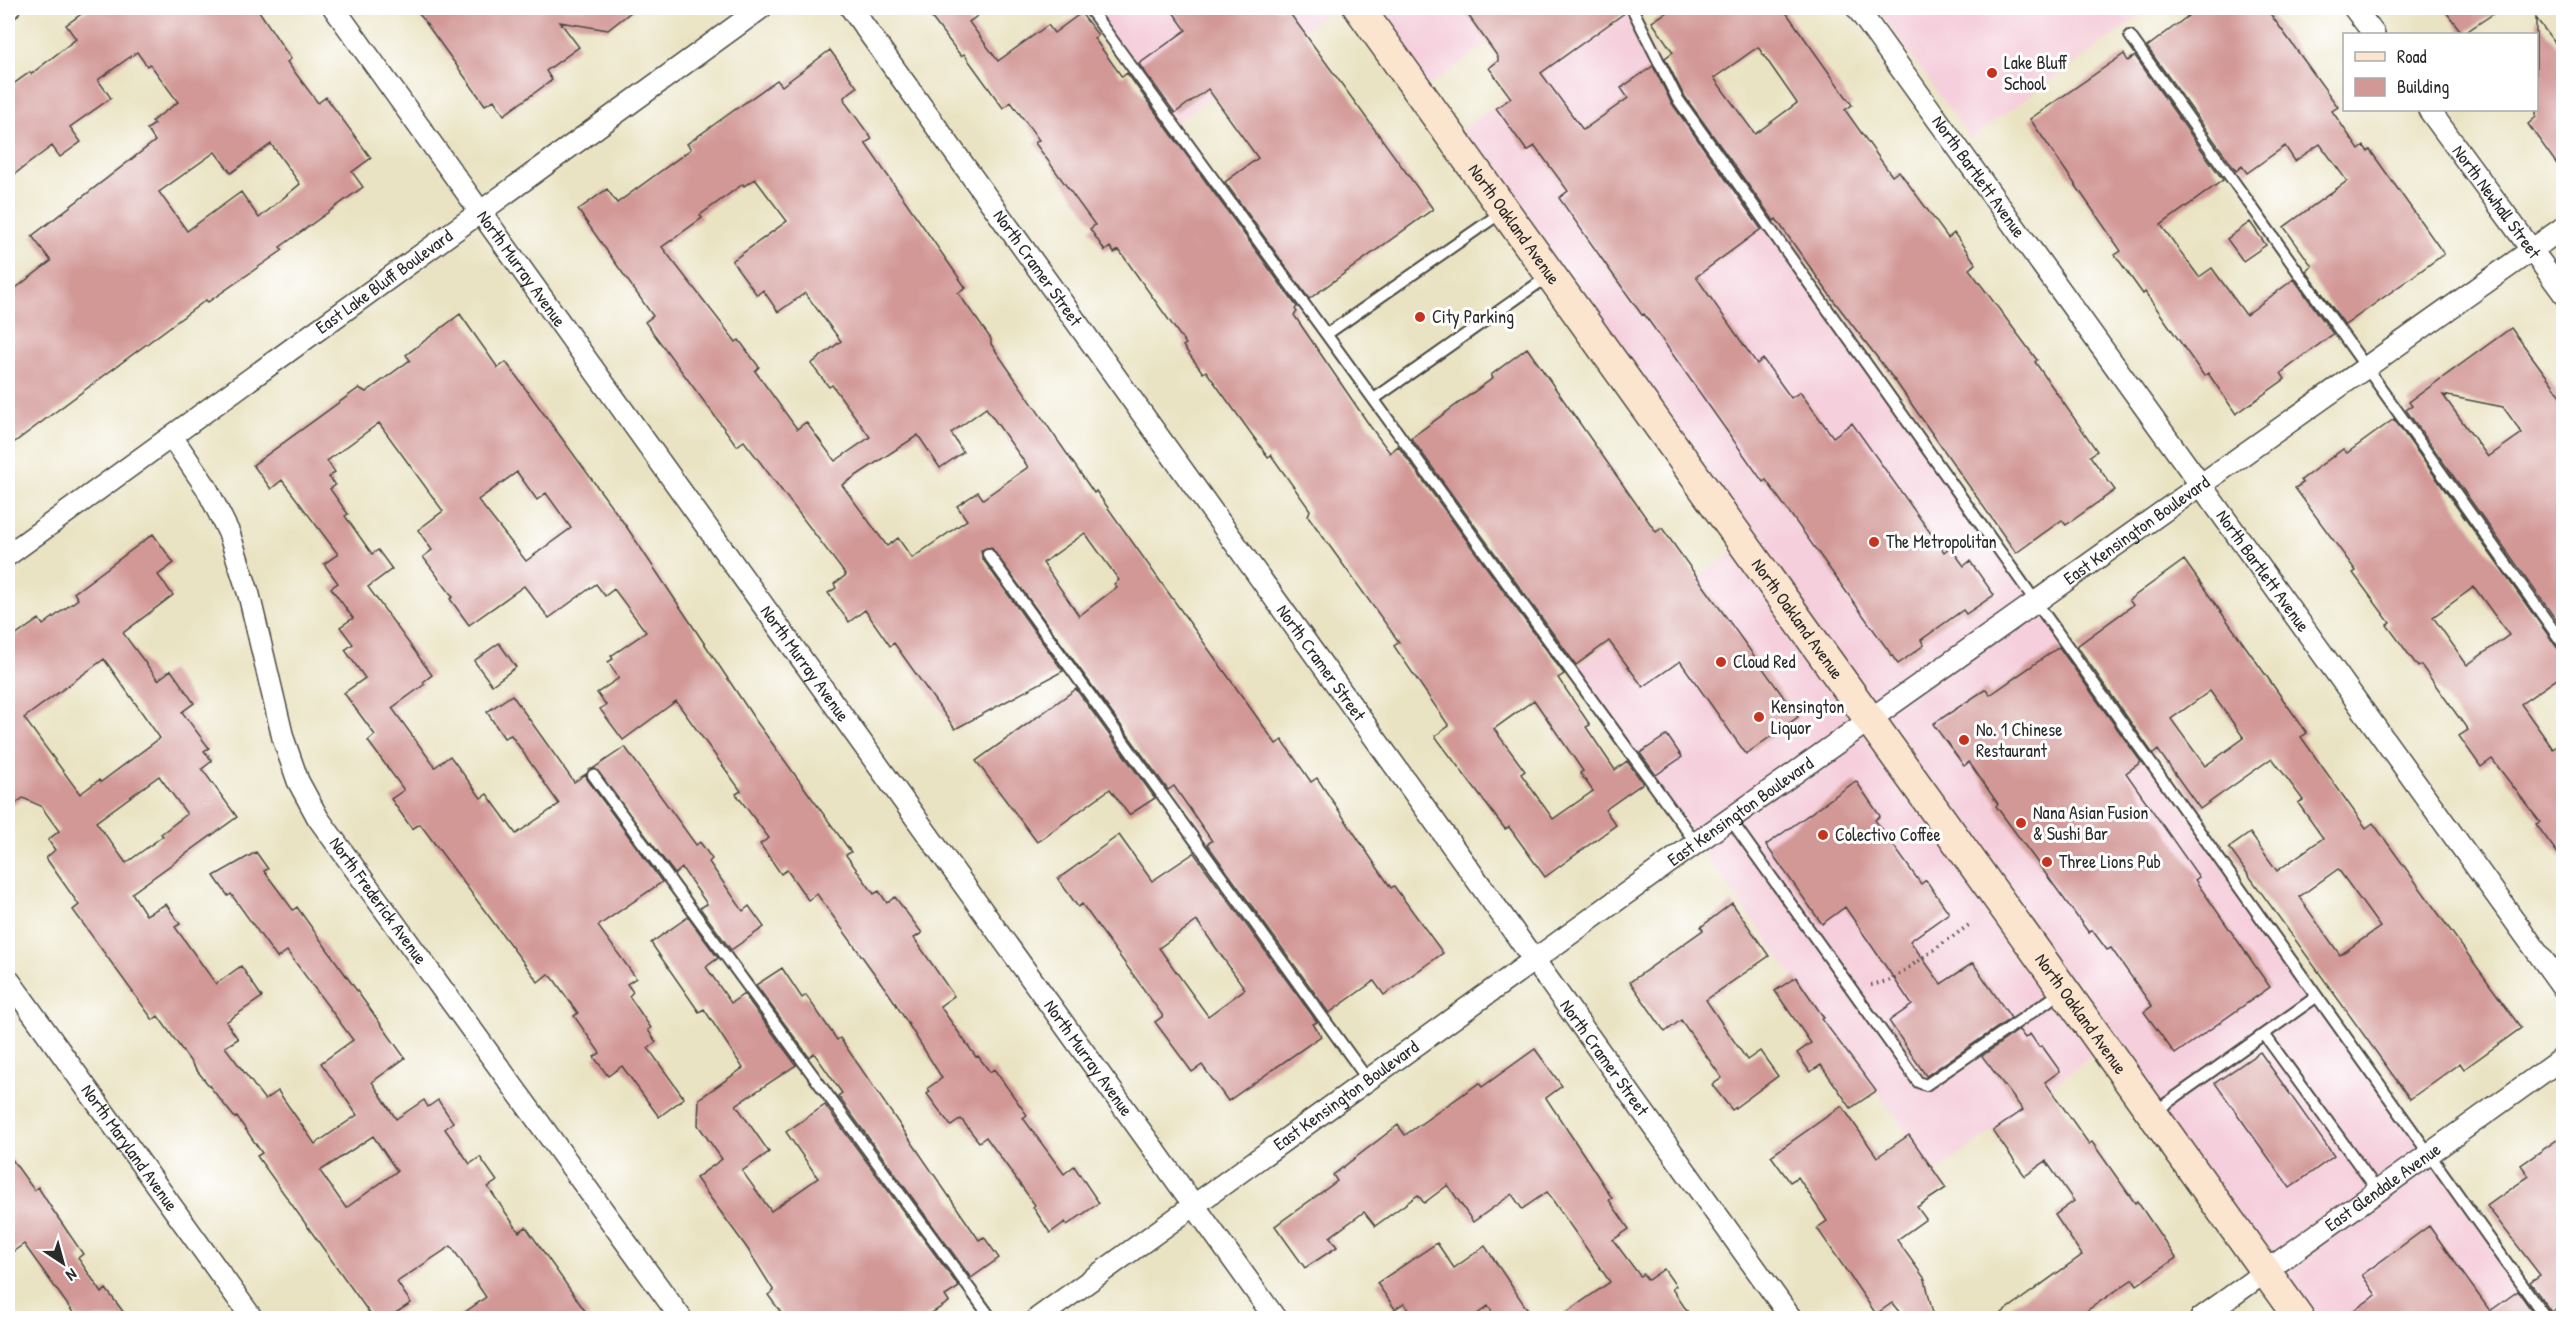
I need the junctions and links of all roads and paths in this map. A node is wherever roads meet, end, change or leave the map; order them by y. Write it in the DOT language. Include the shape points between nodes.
graph roads {
  1 [pos="334,8"];
  2 [pos="761,8"];
  3 [pos="851,8"];
  4 [pos="1089,8"];
  5 [pos="1359,8"];
  6 [pos="1632,8"];
  7 [pos="1857,8"];
  8 [pos="2354,8"];
  9 [pos="2373,33"];
  10 [pos="2130,36"];
  11 [pos="2430,111"];
  12 [pos="1504,210"];
  13 [pos="479,211"];
  14 [pos="2564,227"];
  15 [pos="2532,250"];
  16 [pos="1550,275"];
  17 [pos="2564,294"];
  18 [pos="1327,334"];
  19 [pos="2365,369"];
  20 [pos="1374,399"];
  21 [pos="172,437"];
  22 [pos="2202,485"];
  23 [pos="8,555"];
  24 [pos="988,555"];
  25 [pos="2034,603"];
  26 [pos="2564,645"];
  27 [pos="1871,720"];
  28 [pos="593,775"];
  29 [pos="1730,819"];
  30 [pos="1696,843"];
  31 [pos="1969,925"];
  32 [pos="1533,960"];
  33 [pos="8,979"];
  34 [pos="1891,980"];
  35 [pos="2065,989"];
  36 [pos="2564,989"];
  37 [pos="2316,997"];
  38 [pos="2264,1034"];
  39 [pos="2564,1057"];
  40 [pos="1368,1080"];
  41 [pos="2153,1113"];
  42 [pos="2429,1155"];
  43 [pos="2378,1191"];
  44 [pos="1194,1207"];
  45 [pos="2266,1272"];
  46 [pos="252,1318"];
  47 [pos="681,1318"];
  48 [pos="991,1318"];
  49 [pos="1038,1318"];
  50 [pos="1275,1318"];
  51 [pos="1791,1318"];
  52 [pos="2201,1318"];
  53 [pos="2299,1318"];
  54 [pos="2546,1318"];
  1 -- 13 [label="street, North Murray Avenue"];
  2 -- 13 [label="street, East Lake Bluff Boulevard"];
  3 -- 32 [label="street, North Cramer Street"];
  4 -- 18 [label="lane"];
  5 -- 12 [label="main road, North Oakland Avenue"];
  6 -- 25 [label="lane" via="1677,98"];
  7 -- 22 [label="street, North Bartlett Avenue"];
  8 -- 9 [label="street"];
  10 -- 19 [label="lane"];
  11 -- 15 [label="street, North Newhall Street"];
  12 -- 16 [label="main road, North Oakland Avenue"];
  12 -- 18 [label="lane"];
  13 -- 21 [label="street, East Lake Bluff Boulevard"];
  13 -- 44 [label="street, North Murray Avenue"];
  14 -- 15 [label="street, East Kensington Boulevard"];
  15 -- 17 [label="street, North Newhall Street"];
  15 -- 19 [label="street, East Kensington Boulevard"];
  16 -- 20 [label="lane"];
  16 -- 27 [label="main road, North Oakland Avenue"];
  18 -- 20 [label="lane"];
  19 -- 22 [label="street, East Kensington Boulevard"];
  19 -- 26 [label="lane"];
  20 -- 30 [label="lane"];
  21 -- 23 [label="street, East Lake Bluff Boulevard"];
  21 -- 47 [label="street, North Frederick Avenue" via="206,487 229,533 249,595 283,738 298,781 318,818"];
  22 -- 25 [label="street, East Kensington Boulevard"];
  22 -- 36 [label="street, North Bartlett Avenue"];
  24 -- 40 [label="lane"];
  25 -- 27 [label="street, East Kensington Boulevard"];
  25 -- 37 [label="lane"];
  27 -- 29 [label="street, East Kensington Boulevard"];
  27 -- 35 [label="main road, North Oakland Avenue"];
  28 -- 48 [label="lane"];
  29 -- 30 [label="street, East Kensington Boulevard"];
  29 -- 35 [label="lane" via="1918,1082 1926,1084"];
  30 -- 32 [label="street, East Kensington Boulevard"];
  31 -- 34 [label="path"];
  32 -- 40 [label="street, East Kensington Boulevard"];
  32 -- 51 [label="street, North Cramer Street"];
  33 -- 46 [label="street, North Maryland Avenue"];
  35 -- 41 [label="main road, North Oakland Avenue"];
  37 -- 38 [label="lane"];
  37 -- 42 [label="lane"];
  38 -- 41 [label="lane"];
  38 -- 43 [label="lane"];
  39 -- 42 [label="street, East Glendale Avenue"];
  40 -- 44 [label="street, East Kensington Boulevard"];
  41 -- 45 [label="main road, North Oakland Avenue"];
  42 -- 43 [label="street, East Glendale Avenue"];
  42 -- 54 [label="lane"];
  43 -- 45 [label="street, East Glendale Avenue"];
  44 -- 49 [label="street, East Kensington Boulevard"];
  44 -- 50 [label="street, North Murray Avenue"];
  45 -- 52 [label="street, East Glendale Avenue"];
  45 -- 53 [label="main road, North Oakland Avenue"];
}
